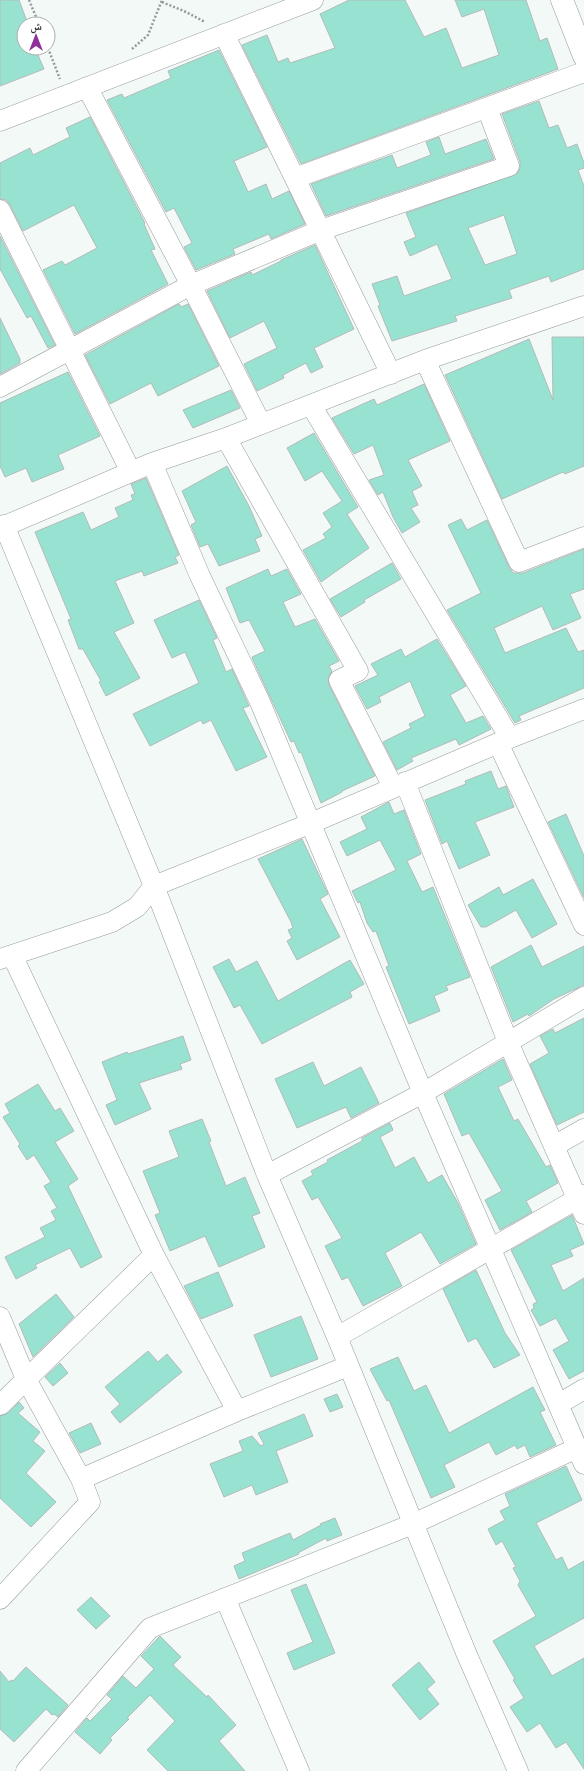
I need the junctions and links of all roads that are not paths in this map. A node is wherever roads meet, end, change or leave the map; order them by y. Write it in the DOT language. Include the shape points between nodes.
graph roads {
  1 [pos="312,0"];
  2 [pos="562,0"];
  3 [pos="580,31"];
  4 [pos="224,34"];
  5 [pos="584,56"];
  6 [pos="584,72"];
  7 [pos="87,87"];
  8 [pos="487,108"];
  9 [pos="0,121"];
  10 [pos="296,178"];
  11 [pos="0,210"];
  12 [pos="321,230"];
  13 [pos="191,285"];
  14 [pos="584,306"];
  15 [pos="72,350"];
  16 [pos="425,360"];
  17 [pos="392,374"];
  18 [pos="0,387"];
  19 [pos="311,405"];
  20 [pos="261,424"];
  21 [pos="226,438"];
  22 [pos="152,463"];
  23 [pos="131,472"];
  24 [pos="2,526"];
  25 [pos="584,537"];
  26 [pos="584,709"];
  27 [pos="504,741"];
  28 [pos="399,785"];
  29 [pos="309,824"];
  30 [pos="154,886"];
  31 [pos="584,925"];
  32 [pos="6,957"];
  33 [pos="584,996"];
  34 [pos="508,1042"];
  35 [pos="423,1093"];
  36 [pos="584,1129"];
  37 [pos="554,1146"];
  38 [pos="267,1175"];
  39 [pos="582,1203"];
  40 [pos="491,1250"];
  41 [pos="154,1255"];
  42 [pos="0,1317"];
  43 [pos="337,1337"];
  44 [pos="348,1366"];
  45 [pos="26,1379"];
  46 [pos="584,1390"];
  47 [pos="559,1404"];
  48 [pos="0,1405"];
  49 [pos="237,1411"];
  50 [pos="581,1456"];
  51 [pos="80,1479"];
  52 [pos="413,1524"];
  53 [pos="225,1598"];
  54 [pos="0,1599"];
  55 [pos="26,1771"];
  56 [pos="299,1771"];
  57 [pos="518,1771"];
  1 -- 4 [label="street"];
  2 -- 3 [label="street"];
  3 -- 5 [label="street"];
  4 -- 7 [label="street"];
  4 -- 10 [label="street"];
  6 -- 8 [label="street"];
  7 -- 9 [label="street"];
  7 -- 13 [label="street"];
  8 -- 10 [label="street"];
  8 -- 12 [label="street" via="509,166"];
  10 -- 12 [label="street"];
  11 -- 15 [label="street"];
  12 -- 13 [label="street"];
  12 -- 17 [label="street"];
  13 -- 15 [label="street"];
  13 -- 20 [label="street"];
  14 -- 16 [label="street"];
  15 -- 18 [label="street"];
  15 -- 23 [label="street"];
  16 -- 17 [label="street"];
  16 -- 25 [label="street" via="519,562"];
  17 -- 19 [label="street"];
  19 -- 20 [label="street"];
  19 -- 27 [label="street"];
  20 -- 21 [label="street"];
  21 -- 22 [label="street"];
  21 -- 28 [label="street" via="358,671 339,680"];
  22 -- 23 [label="street"];
  22 -- 29 [label="street" via="200,576 260,702"];
  23 -- 24 [label="street"];
  24 -- 30 [label="street"];
  26 -- 27 [label="street"];
  27 -- 28 [label="street"];
  27 -- 31 [label="street"];
  28 -- 29 [label="street"];
  28 -- 34 [label="street"];
  29 -- 30 [label="street"];
  29 -- 35 [label="street"];
  30 -- 32 [label="street" via="137,907 112,922"];
  30 -- 38 [label="street"];
  32 -- 41 [label="street"];
  33 -- 34 [label="street"];
  34 -- 35 [label="street"];
  34 -- 37 [label="street"];
  35 -- 38 [label="street"];
  35 -- 40 [label="street"];
  36 -- 37 [label="street"];
  37 -- 39 [label="street"];
  38 -- 43 [label="street"];
  39 -- 40 [label="street"];
  40 -- 43 [label="street"];
  40 -- 47 [label="street"];
  41 -- 45 [label="street"];
  41 -- 49 [label="street"];
  42 -- 45 [label="street"];
  43 -- 44 [label="street"];
  44 -- 49 [label="street"];
  44 -- 52 [label="street"];
  45 -- 48 [label="street"];
  45 -- 51 [label="street"];
  46 -- 47 [label="street"];
  47 -- 50 [label="street"];
  49 -- 51 [label="street"];
  50 -- 52 [label="street"];
  51 -- 54 [label="street" via="90,1502"];
  52 -- 53 [label="street"];
  52 -- 57 [label="street"];
  53 -- 55 [label="street" via="150,1628"];
  53 -- 56 [label="street"];
}
